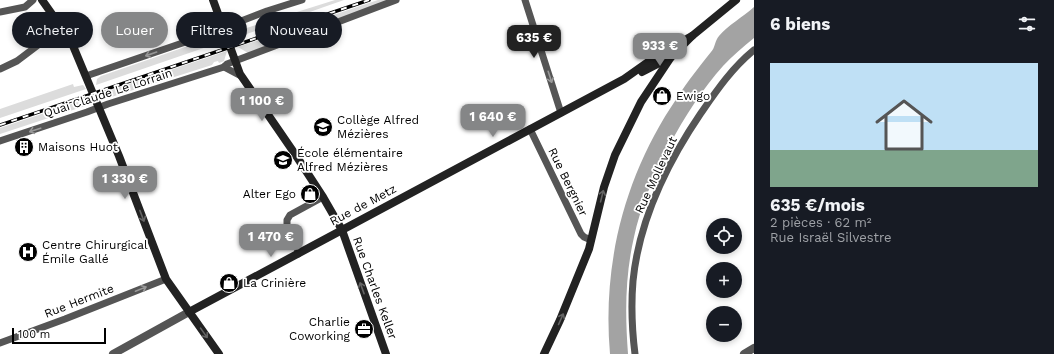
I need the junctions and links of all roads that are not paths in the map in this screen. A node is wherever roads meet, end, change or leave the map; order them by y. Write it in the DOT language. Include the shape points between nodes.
graph roads {
  1 [pos="33,0"];
  2 [pos="42,0"];
  3 [pos="213,0"];
  4 [pos="302,0"];
  5 [pos="396,0"];
  6 [pos="525,0"];
  7 [pos="736,0"];
  8 [pos="0,12"];
  9 [pos="51,12"];
  10 [pos="218,12"];
  11 [pos="247,19"];
  12 [pos="176,45"];
  13 [pos="34,48"];
  14 [pos="74,48"];
  15 [pos="231,48"];
  16 [pos="754,50"];
  17 [pos="669,53"];
  18 [pos="235,61"];
  19 [pos="646,66"];
  20 [pos="224,67"];
  21 [pos="0,69"];
  22 [pos="86,76"];
  23 [pos="241,76"];
  24 [pos="651,84"];
  25 [pos="98,108"];
  26 [pos="561,113"];
  27 [pos="530,129"];
  28 [pos="0,141"];
  29 [pos="323,197"];
  30 [pos="342,230"];
  31 [pos="591,240"];
  32 [pos="298,254"];
  33 [pos="166,279"];
  34 [pos="189,312"];
  35 [pos="0,343"];
  36 [pos="754,348"];
  37 [pos="113,354"];
  38 [pos="219,354"];
  39 [pos="386,354"];
  40 [pos="544,354"];
  41 [pos="635,354"];
  42 [pos="744,354"];
  1 -- 8 [label="street" via="25,7"];
  2 -- 9 [label="main road"];
  3 -- 10 [label="main road, Rue Charles Keller"];
  4 -- 11 [label="street"];
  5 -- 18 [label="street, Quai Claude Le Lorrain"];
  6 -- 26 [label="street, one-way"];
  7 -- 17 [label="main road, Rue de Metz"];
  12 -- 22 [label="street, one-way"];
  13 -- 21 [label="street" via="17,61"];
  14 -- 22 [label="main road"];
  15 -- 18 [label="main road, Rue Charles Keller"];
  16 -- 41 [label="street, Rue Mollevaut" via="723,81 691,128 656,195 644,226 633,283"];
  17 -- 19 [label="main road, Rue de Metz"];
  17 -- 24 [label="main road"];
  18 -- 20 [label="street, Quai Claude Le Lorrain"];
  18 -- 23 [label="main road, Rue Charles Keller"];
  19 -- 24 [label="main road" via="652,73"];
  19 -- 26 [label="main road, Rue de Metz"];
  20 -- 23 [label="street"];
  20 -- 25 [label="street, Quai Claude Le Lorrain"];
  22 -- 25 [label="main road"];
  23 -- 29 [label="main road, Rue Charles Keller"];
  31 -- 24 [label="main road, one-way" via="615,155"];
  25 -- 28 [label="street, Quai Claude Le Lorrain, one-way"];
  25 -- 33 [label="main road, one-way"];
  26 -- 27 [label="main road, Rue de Metz"];
  27 -- 30 [label="main road, Rue de Metz"];
  27 -- 31 [label="street, Rue Bergnier" via="582,234"];
  29 -- 30 [label="main road, Rue Charles Keller"];
  29 -- 32 [label="street" via="290,215 286,220 297,244"];
  30 -- 32 [label="main road, Rue de Metz"];
  39 -- 30 [label="main road, Rue Charles Keller, one-way"];
  40 -- 31 [label="main road, one-way" via="574,287"];
  32 -- 34 [label="main road, Rue de Metz"];
  33 -- 34 [label="main road"];
  35 -- 33 [label="street, Rue Hermite, one-way"];
  34 -- 37 [label="street, Rue de Metz"];
  34 -- 38 [label="main road, one-way"];
  36 -- 42 [label="street"];
}
